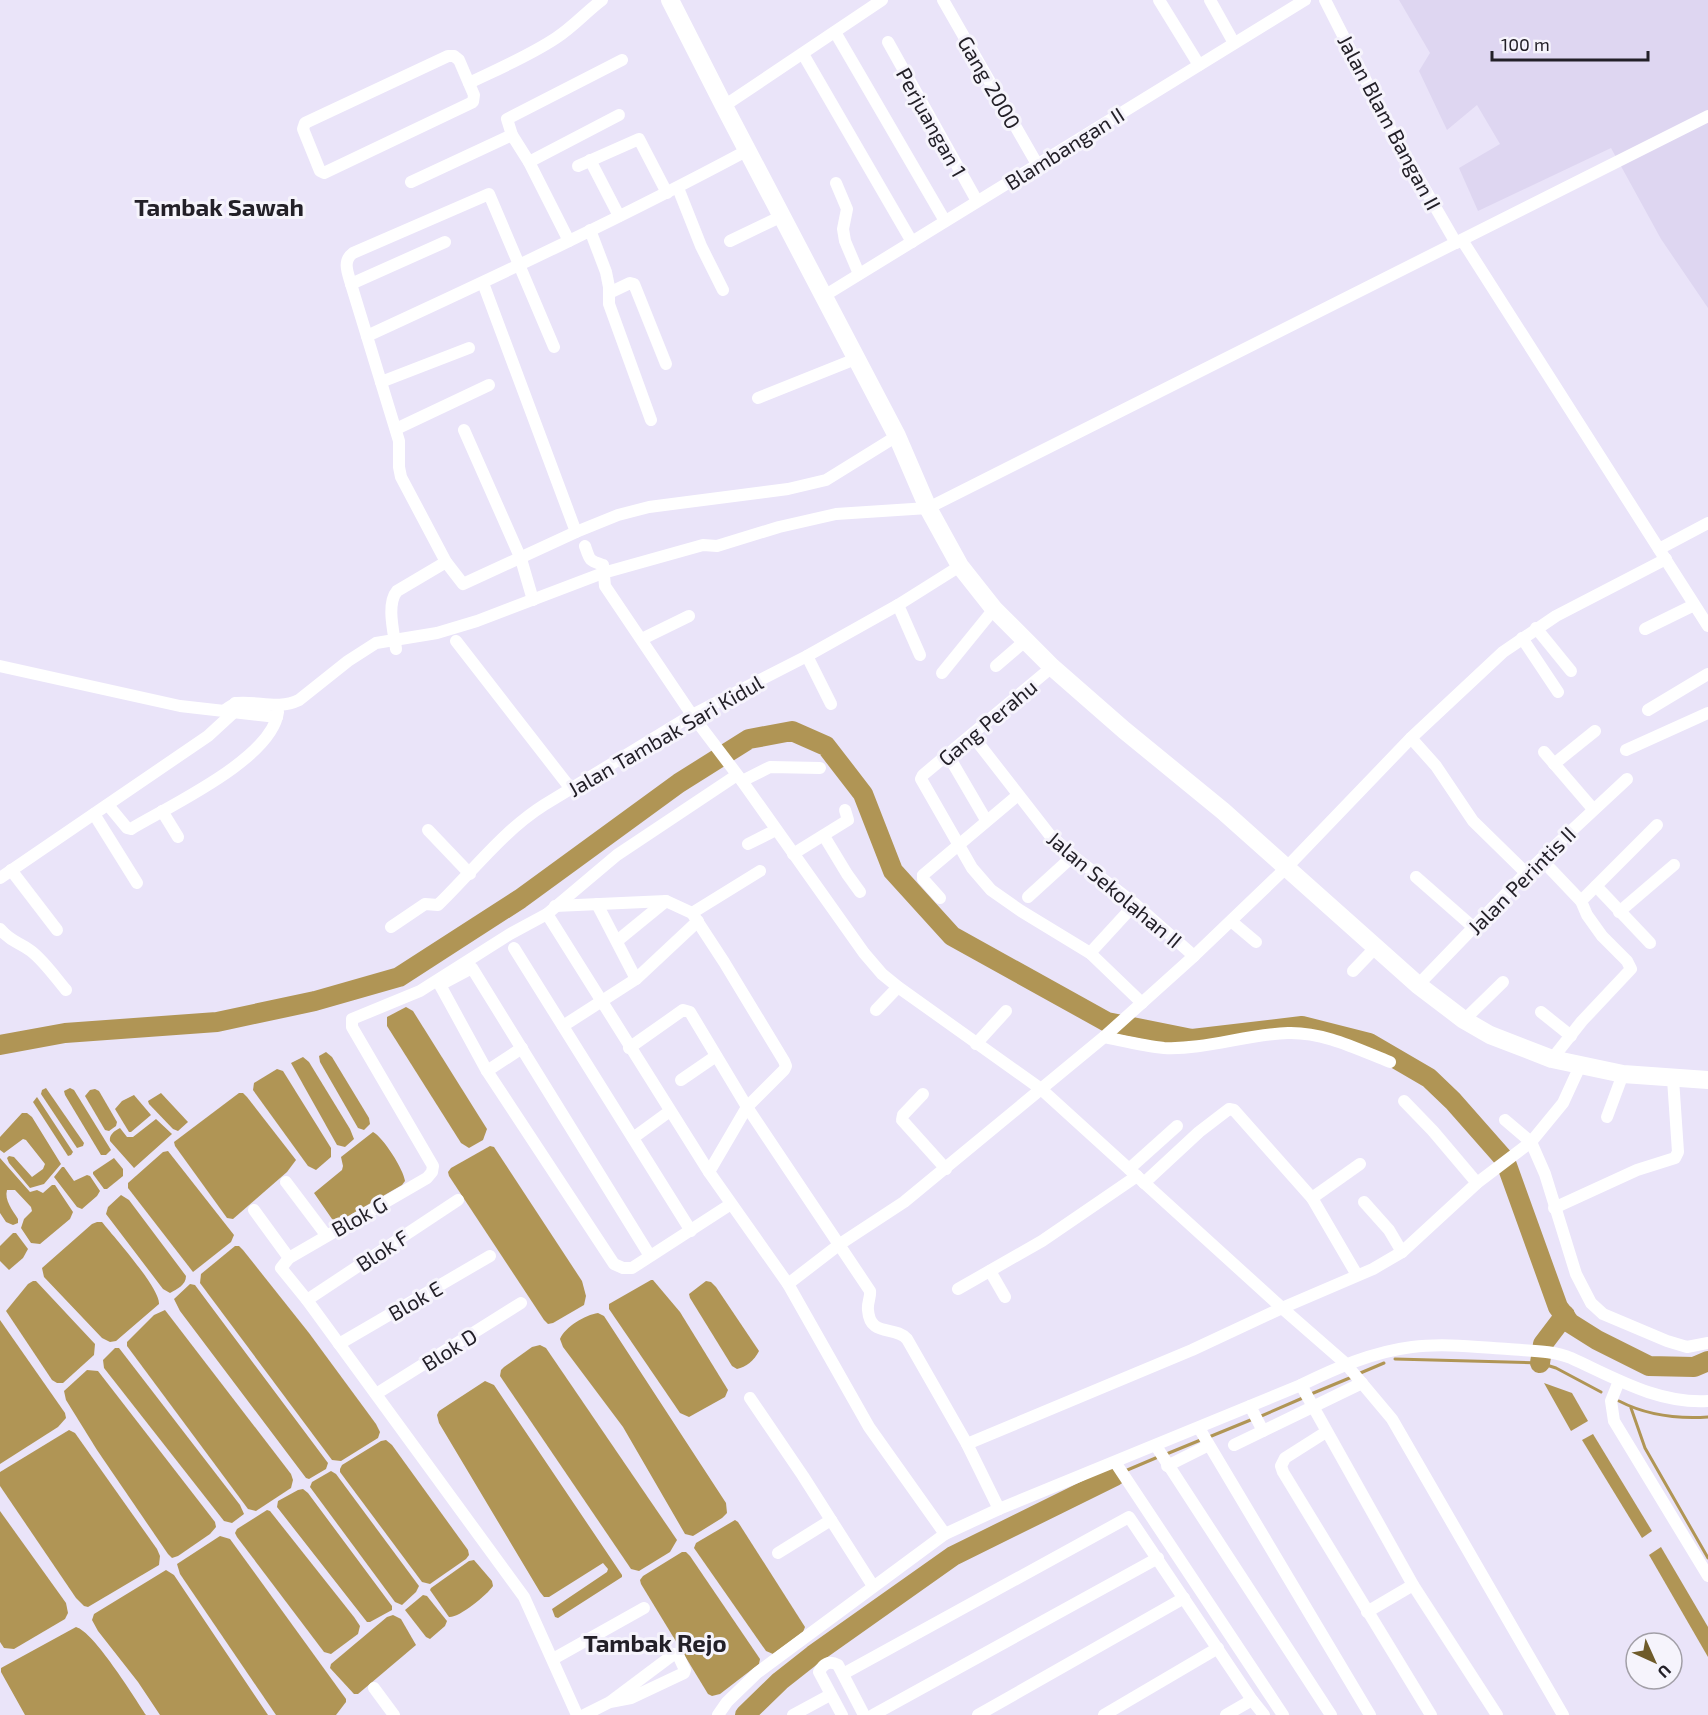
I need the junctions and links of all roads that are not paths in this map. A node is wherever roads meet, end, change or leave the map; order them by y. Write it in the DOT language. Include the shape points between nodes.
graph roads {
  1 [pos="602,0"];
  2 [pos="670,0"];
  3 [pos="882,0"];
  4 [pos="943,0"];
  5 [pos="1159,0"];
  6 [pos="1210,0"];
  7 [pos="1305,0"];
  8 [pos="1325,0"];
  9 [pos="835,32"];
  10 [pos="888,42"];
  11 [pos="1234,43"];
  12 [pos="803,54"];
  13 [pos="622,60"];
  14 [pos="1199,65"];
  15 [pos="469,83"];
  16 [pos="732,101"];
  17 [pos="619,115"];
  18 [pos="1708,116"];
  19 [pos="512,135"];
  20 [pos="748,150"];
  21 [pos="590,160"];
  22 [pos="529,162"];
  23 [pos="1037,164"];
  24 [pos="578,166"];
  25 [pos="411,182"];
  26 [pos="836,183"];
  27 [pos="672,190"];
  28 [pos="977,201"];
  29 [pos="619,216"];
  30 [pos="782,216"];
  31 [pos="945,221"];
  32 [pos="590,230"];
  33 [pos="569,241"];
  34 [pos="729,241"];
  35 [pos="1459,241"];
  36 [pos="445,242"];
  37 [pos="912,242"];
  38 [pos="520,264"];
  39 [pos="859,274"];
  40 [pos="483,283"];
  41 [pos="351,284"];
  42 [pos="723,290"];
  43 [pos="831,292"];
  44 [pos="609,293"];
  45 [pos="367,336"];
  46 [pos="554,347"];
  47 [pos="469,348"];
  48 [pos="858,358"];
  49 [pos="666,364"];
  50 [pos="381,382"];
  51 [pos="489,385"];
  52 [pos="758,398"];
  53 [pos="651,420"];
  54 [pos="396,429"];
  55 [pos="464,430"];
  56 [pos="897,436"];
  57 [pos="928,508"];
  58 [pos="1708,523"];
  59 [pos="576,532"];
  60 [pos="585,546"];
  61 [pos="1662,554"];
  62 [pos="521,559"];
  63 [pos="446,562"];
  64 [pos="960,566"];
  65 [pos="603,573"];
  66 [pos="533,600"];
  67 [pos="898,605"];
  68 [pos="1694,605"];
  69 [pos="994,609"];
  70 [pos="690,616"];
  71 [pos="1708,626"];
  72 [pos="1536,628"];
  73 [pos="1645,629"];
  74 [pos="1522,638"];
  75 [pos="642,639"];
  76 [pos="456,641"];
  77 [pos="1025,641"];
  78 [pos="395,644"];
  79 [pos="920,655"];
  80 [pos="807,656"];
  81 [pos="0,666"];
  82 [pos="996,666"];
  83 [pos="1052,666"];
  84 [pos="1571,671"];
  85 [pos="942,673"];
  86 [pos="1708,674"];
  87 [pos="1558,692"];
  88 [pos="831,704"];
  89 [pos="231,709"];
  90 [pos="1648,710"];
  91 [pos="278,711"];
  92 [pos="1708,713"];
  93 [pos="693,716"];
  94 [pos="1595,731"];
  95 [pos="972,735"];
  96 [pos="1411,738"];
  97 [pos="1626,750"];
  98 [pos="1544,752"];
  99 [pos="948,755"];
  100 [pos="1554,764"];
  101 [pos="820,768"];
  102 [pos="736,774"];
  103 [pos="1627,779"];
  104 [pos="571,789"];
  105 [pos="1018,795"];
  106 [pos="108,805"];
  107 [pos="1593,809"];
  108 [pos="845,810"];
  109 [pos="162,811"];
  110 [pos="94,814"];
  111 [pos="986,820"];
  112 [pos="1657,825"];
  113 [pos="428,830"];
  114 [pos="776,830"];
  115 [pos="824,836"];
  116 [pos="178,837"];
  117 [pos="748,844"];
  118 [pos="958,847"];
  119 [pos="793,854"];
  120 [pos="1073,856"];
  121 [pos="1541,859"];
  122 [pos="1674,865"];
  123 [pos="1287,867"];
  124 [pos="11,870"];
  125 [pos="760,871"];
  126 [pos="1526,873"];
  127 [pos="470,874"];
  128 [pos="1416,877"];
  129 [pos="0,878"];
  130 [pos="136,883"];
  131 [pos="1596,886"];
  132 [pos="860,892"];
  133 [pos="1028,897"];
  134 [pos="940,898"];
  135 [pos="666,901"];
  136 [pos="1581,901"];
  137 [pos="597,904"];
  138 [pos="1135,904"];
  139 [pos="551,910"];
  140 [pos="1619,912"];
  141 [pos="695,917"];
  142 [pos="1231,921"];
  143 [pos="391,927"];
  144 [pos="1473,927"];
  145 [pos="0,929"];
  146 [pos="57,930"];
  147 [pos="617,940"];
  148 [pos="1256,942"];
  149 [pos="1650,943"];
  150 [pos="514,948"];
  151 [pos="1375,948"];
  152 [pos="1090,953"];
  153 [pos="1194,956"];
  154 [pos="1353,971"];
  155 [pos="636,979"];
  156 [pos="1503,982"];
  157 [pos="1418,985"];
  158 [pos="898,987"];
  159 [pos="66,990"];
  160 [pos="602,1002"];
  161 [pos="1141,1004"];
  162 [pos="876,1010"];
  163 [pos="1006,1011"];
  164 [pos="1541,1012"];
  165 [pos="1464,1020"];
  166 [pos="563,1026"];
  167 [pos="1108,1034"];
  168 [pos="1570,1036"];
  169 [pos="976,1044"];
  170 [pos="522,1048"];
  171 [pos="629,1048"];
  172 [pos="716,1056"];
  173 [pos="1552,1059"];
  174 [pos="1390,1062"];
  175 [pos="1580,1066"];
  176 [pos="488,1071"];
  177 [pos="1623,1074"];
  178 [pos="1673,1079"];
  179 [pos="681,1080"];
  180 [pos="1708,1080"];
  181 [pos="1041,1089"];
  182 [pos="923,1094"];
  183 [pos="1404,1101"];
  184 [pos="747,1107"];
  185 [pos="670,1111"];
  186 [pos="1607,1117"];
  187 [pos="1505,1120"];
  188 [pos="1177,1126"];
  189 [pos="633,1138"];
  190 [pos="1528,1145"];
  191 [pos="1360,1164"];
  192 [pos="946,1169"];
  193 [pos="709,1172"];
  194 [pos="1136,1176"];
  195 [pos="286,1182"];
  196 [pos="1477,1183"];
  197 [pos="1312,1198"];
  198 [pos="458,1200"];
  199 [pos="1364,1202"];
  200 [pos="731,1204"];
  201 [pos="1554,1208"];
  202 [pos="254,1210"];
  203 [pos="691,1231"];
  204 [pos="326,1235"];
  205 [pos="840,1244"];
  206 [pos="1402,1252"];
  207 [pos="490,1256"];
  208 [pos="650,1256"];
  209 [pos="285,1262"];
  210 [pos="990,1271"];
  211 [pos="1358,1275"];
  212 [pos="788,1284"];
  213 [pos="958,1289"];
  214 [pos="1005,1297"];
  215 [pos="307,1299"];
  216 [pos="521,1304"];
  217 [pos="1282,1308"];
  218 [pos="1708,1343"];
  219 [pos="339,1344"];
  220 [pos="1354,1374"];
  221 [pos="1615,1391"];
  222 [pos="376,1394"];
  223 [pos="1307,1397"];
  224 [pos="750,1398"];
  225 [pos="1708,1401"];
  226 [pos="1257,1419"];
  227 [pos="1326,1432"];
  228 [pos="1203,1438"];
  229 [pos="967,1444"];
  230 [pos="1234,1445"];
  231 [pos="1161,1456"];
  232 [pos="1120,1468"];
  233 [pos="999,1509"];
  234 [pos="831,1520"];
  235 [pos="945,1534"];
  236 [pos="778,1553"];
  237 [pos="1158,1558"];
  238 [pos="1708,1576"];
  239 [pos="1413,1585"];
  240 [pos="873,1586"];
  241 [pos="1184,1598"];
  242 [pos="644,1608"];
  243 [pos="1367,1612"];
  244 [pos="1218,1648"];
  245 [pos="553,1659"];
  246 [pos="843,1674"];
  247 [pos="374,1688"];
  248 [pos="830,1695"];
  249 [pos="1252,1700"];
  250 [pos="610,1702"];
  251 [pos="391,1714"];
  252 [pos="577,1715"];
  253 [pos="584,1715"];
  254 [pos="718,1715"];
  255 [pos="793,1715"];
  256 [pos="842,1715"];
  257 [pos="864,1715"];
  258 [pos="873,1715"];
  259 [pos="978,1715"];
  260 [pos="1104,1715"];
  261 [pos="1226,1715"];
  262 [pos="1264,1715"];
  263 [pos="1283,1715"];
  264 [pos="1331,1715"];
  265 [pos="1370,1715"];
  266 [pos="1431,1715"];
  267 [pos="1497,1715"];
  268 [pos="1563,1715"];
  1 -- 15 [label="street" via="555,39"];
  2 -- 16 [label="street"];
  3 -- 9 [label="street"];
  4 -- 23 [label="street, Gang 2000"];
  5 -- 14 [label="street"];
  6 -- 11 [label="street"];
  7 -- 11 [label="street, Blambangan II"];
  8 -- 35 [label="street, Jalan Blam Bangan II" via="1392,132"];
  9 -- 12 [label="street"];
  9 -- 31 [label="street"];
  10 -- 28 [label="street, Perjuangan 1"];
  11 -- 14 [label="street, Blambangan II"];
  12 -- 16 [label="street"];
  12 -- 37 [label="street"];
  13 -- 19 [label="street" via="508,117"];
  14 -- 23 [label="street, Blambangan II"];
  15 -- 15 [label="street" via="474,97 471,103 324,173 320,171 303,129 307,122 448,56 459,60"];
  16 -- 20 [label="street"];
  17 -- 22 [label="street"];
  18 -- 35 [label="street"];
  19 -- 22 [label="street"];
  19 -- 25 [label="street"];
  20 -- 27 [label="street"];
  20 -- 30 [label="street"];
  21 -- 24 [label="street"];
  21 -- 27 [label="street" via="639,139"];
  21 -- 29 [label="street"];
  22 -- 33 [label="street"];
  23 -- 28 [label="street, Blambangan II"];
  26 -- 39 [label="street" via="847,209 845,242"];
  27 -- 29 [label="street"];
  27 -- 42 [label="street"];
  28 -- 31 [label="street, Blambangan II"];
  29 -- 32 [label="street"];
  30 -- 34 [label="street"];
  30 -- 43 [label="street"];
  31 -- 37 [label="street, Blambangan II"];
  32 -- 33 [label="street"];
  32 -- 44 [label="street" via="606,272"];
  33 -- 38 [label="street"];
  35 -- 57 [label="street"];
  35 -- 61 [label="street, Jalan Blam Bangan II"];
  36 -- 41 [label="street"];
  37 -- 39 [label="street, Blambangan II"];
  38 -- 40 [label="street"];
  38 -- 41 [label="street" via="489,194 353,253 346,262"];
  38 -- 46 [label="street"];
  39 -- 43 [label="street, Blambangan II"];
  40 -- 45 [label="street"];
  40 -- 59 [label="street"];
  41 -- 45 [label="street"];
  43 -- 48 [label="street"];
  44 -- 49 [label="street" via="634,284"];
  44 -- 53 [label="street" via="609,304"];
  45 -- 50 [label="street"];
  47 -- 50 [label="street"];
  48 -- 52 [label="street"];
  48 -- 56 [label="street"];
  50 -- 54 [label="street"];
  51 -- 54 [label="street"];
  54 -- 63 [label="street" via="401,477"];
  55 -- 62 [label="street"];
  56 -- 57 [label="street"];
  56 -- 59 [label="street" via="842,472 816,483 649,507"];
  57 -- 64 [label="street"];
  57 -- 65 [label="street" via="804,520"];
  58 -- 61 [label="street"];
  59 -- 62 [label="street"];
  60 -- 65 [label="street" via="589,559 603,565"];
  61 -- 68 [label="street, Jalan Blam Bangan II"];
  61 -- 72 [label="street"];
  62 -- 63 [label="street" via="463,584"];
  62 -- 66 [label="street"];
  63 -- 78 [label="street" via="395,593"];
  64 -- 67 [label="street, Jalan Tambak Sari Kidul"];
  64 -- 69 [label="street"];
  65 -- 66 [label="street"];
  65 -- 75 [label="street" via="605,586"];
  66 -- 78 [label="street"];
  67 -- 79 [label="street"];
  67 -- 80 [label="street, Jalan Tambak Sari Kidul"];
  68 -- 71 [label="street, Jalan Blam Bangan II"];
  68 -- 73 [label="street"];
  69 -- 77 [label="street"];
  69 -- 85 [label="street"];
  70 -- 75 [label="street"];
  72 -- 74 [label="street"];
  72 -- 84 [label="street"];
  74 -- 87 [label="street"];
  74 -- 96 [label="street"];
  75 -- 93 [label="street"];
  76 -- 104 [label="street"];
  77 -- 82 [label="street"];
  77 -- 83 [label="street"];
  78 -- 91 [label="street" via="367,647 326,686"];
  80 -- 88 [label="street"];
  80 -- 93 [label="street, Jalan Tambak Sari Kidul"];
  81 -- 89 [label="street" via="180,706"];
  83 -- 95 [label="street, Gang Perahu"];
  83 -- 123 [label="street"];
  86 -- 90 [label="street"];
  89 -- 91 [label="street"];
  89 -- 106 [label="street" via="208,736"];
  91 -- 109 [label="street" via="269,733 248,755 201,790"];
  92 -- 97 [label="street"];
  93 -- 102 [label="street"];
  93 -- 104 [label="street, Jalan Tambak Sari Kidul"];
  94 -- 100 [label="street"];
  95 -- 99 [label="street, Gang Perahu"];
  95 -- 105 [label="street, Jalan Sekolahan II"];
  96 -- 123 [label="street"];
  96 -- 126 [label="street" via="1436,766 1473,821"];
  98 -- 100 [label="street"];
  99 -- 111 [label="street"];
  99 -- 118 [label="street, Gang Perahu" via="921,777"];
  100 -- 107 [label="street"];
  101 -- 102 [label="street" via="770,767"];
  102 -- 114 [label="street"];
  102 -- 139 [label="street" via="617,855"];
  103 -- 107 [label="street, Jalan Perintis II"];
  104 -- 127 [label="street, Jalan Tambak Sari Kidul" via="521,821"];
  105 -- 111 [label="street"];
  105 -- 120 [label="street, Jalan Sekolahan II" via="1043,828"];
  106 -- 109 [label="street" via="130,829"];
  106 -- 110 [label="street"];
  107 -- 121 [label="street, Jalan Perintis II"];
  108 -- 115 [label="street" via="848,820"];
  109 -- 116 [label="street"];
  110 -- 124 [label="street"];
  110 -- 130 [label="street"];
  111 -- 118 [label="street"];
  112 -- 131 [label="street"];
  113 -- 127 [label="street"];
  114 -- 117 [label="street"];
  114 -- 119 [label="street"];
  115 -- 119 [label="street"];
  115 -- 132 [label="street"];
  118 -- 134 [label="street" via="922,877"];
  118 -- 152 [label="street" via="991,890"];
  119 -- 158 [label="street" via="864,953"];
  120 -- 133 [label="street"];
  120 -- 138 [label="street, Jalan Sekolahan II"];
  121 -- 126 [label="street, Jalan Perintis II"];
  121 -- 136 [label="street"];
  122 -- 140 [label="street"];
  123 -- 142 [label="street"];
  123 -- 151 [label="street"];
  124 -- 129 [label="street"];
  124 -- 146 [label="street"];
  125 -- 141 [label="street"];
  126 -- 144 [label="street, Jalan Perintis II"];
  127 -- 143 [label="street, Jalan Tambak Sari Kidul" via="438,905 425,904"];
  128 -- 144 [label="street"];
  131 -- 136 [label="street"];
  131 -- 140 [label="street"];
  135 -- 137 [label="street"];
  135 -- 141 [label="street"];
  135 -- 147 [label="street"];
  136 -- 168 [label="street" via="1593,924 1631,969"];
  137 -- 139 [label="street"];
  137 -- 147 [label="street"];
  138 -- 152 [label="street"];
  138 -- 153 [label="street, Jalan Sekolahan II"];
  139 -- 160 [label="street"];
  139 -- 204 [label="street, Blok G" via="420,991 351,1021 433,1166 427,1178"];
  140 -- 149 [label="street"];
  141 -- 155 [label="street"];
  141 -- 184 [label="street" via="786,1066"];
  142 -- 148 [label="street"];
  142 -- 153 [label="street"];
  144 -- 157 [label="street, Jalan Perintis II"];
  145 -- 159 [label="street" via="11,941 28,948"];
  147 -- 155 [label="street"];
  150 -- 166 [label="street"];
  151 -- 154 [label="street"];
  151 -- 157 [label="street"];
  152 -- 161 [label="street"];
  153 -- 161 [label="street"];
  155 -- 160 [label="street"];
  156 -- 165 [label="street"];
  157 -- 165 [label="street"];
  158 -- 162 [label="street"];
  158 -- 169 [label="street"];
  160 -- 166 [label="street"];
  160 -- 171 [label="street"];
  161 -- 167 [label="street"];
  163 -- 169 [label="street"];
  164 -- 168 [label="street"];
  165 -- 173 [label="street" via="1490,1035"];
  166 -- 189 [label="street"];
  167 -- 174 [label="street" via="1164,1048 1288,1033 1309,1035 1331,1039"];
  167 -- 181 [label="street"];
  168 -- 173 [label="street"];
  169 -- 181 [label="street"];
  170 -- 176 [label="street"];
  170 -- 176 [label="street" via="472,968 440,985"];
  170 -- 208 [label="street"];
  171 -- 172 [label="street" via="687,1010"];
  171 -- 185 [label="street"];
  172 -- 179 [label="street"];
  172 -- 184 [label="street"];
  173 -- 175 [label="street"];
  175 -- 177 [label="street"];
  175 -- 190 [label="street" via="1563,1103"];
  176 -- 208 [label="street" via="614,1264 632,1268"];
  177 -- 178 [label="street"];
  177 -- 186 [label="street"];
  178 -- 180 [label="street"];
  178 -- 201 [label="street" via="1678,1152 1675,1158 1637,1170"];
  181 -- 192 [label="street"];
  181 -- 194 [label="street"];
  182 -- 192 [label="street" via="902,1120"];
  183 -- 196 [label="street"];
  184 -- 193 [label="street"];
  184 -- 205 [label="street"];
  185 -- 189 [label="street"];
  185 -- 193 [label="street"];
  187 -- 190 [label="street"];
  188 -- 194 [label="street"];
  189 -- 203 [label="street"];
  190 -- 196 [label="street"];
  190 -- 201 [label="street" via="1545,1174"];
  191 -- 197 [label="street"];
  192 -- 205 [label="street"];
  193 -- 200 [label="street"];
  194 -- 197 [label="street" via="1232,1109"];
  194 -- 210 [label="street" via="1042,1241"];
  194 -- 217 [label="street"];
  195 -- 204 [label="street"];
  196 -- 206 [label="street"];
  197 -- 211 [label="street"];
  198 -- 215 [label="street, Blok F"];
  199 -- 206 [label="street"];
  200 -- 203 [label="street"];
  200 -- 212 [label="street"];
  201 -- 218 [label="street" via="1576,1274 1591,1303 1603,1314 1687,1347"];
  202 -- 209 [label="street"];
  203 -- 208 [label="street"];
  204 -- 209 [label="street, Blok G"];
  205 -- 212 [label="street"];
  205 -- 229 [label="street" via="870,1291 868,1312 872,1323 907,1339"];
  206 -- 211 [label="street"];
  207 -- 219 [label="street, Blok E"];
  209 -- 215 [label="street" via="282,1271"];
  210 -- 213 [label="street"];
  210 -- 214 [label="street"];
  211 -- 217 [label="street"];
  212 -- 235 [label="street" via="869,1426"];
  215 -- 219 [label="street"];
  216 -- 222 [label="street, Blok D"];
  217 -- 220 [label="street"];
  217 -- 229 [label="street"];
  219 -- 222 [label="street"];
  220 -- 221 [label="street" via="1413,1347 1450,1346 1569,1357"];
  220 -- 223 [label="street"];
  220 -- 223 [label="street"];
  220 -- 268 [label="street" via="1392,1419"];
  221 -- 225 [label="street"];
  221 -- 238 [label="street" via="1614,1421"];
  222 -- 245 [label="street" via="524,1597"];
  223 -- 226 [label="street"];
  223 -- 226 [label="street"];
  223 -- 227 [label="street"];
  224 -- 234 [label="street"];
  226 -- 228 [label="street"];
  226 -- 230 [label="street"];
  227 -- 239 [label="street"];
  227 -- 243 [label="street" via="1285,1458 1281,1466"];
  228 -- 231 [label="street"];
  228 -- 231 [label="street"];
  228 -- 265 [label="street"];
  229 -- 233 [label="street"];
  231 -- 232 [label="street"];
  231 -- 264 [label="street"];
  232 -- 233 [label="street"];
  232 -- 263 [label="street"];
  233 -- 235 [label="street"];
  234 -- 236 [label="street"];
  234 -- 240 [label="street"];
  235 -- 240 [label="street"];
  237 -- 241 [label="street"];
  237 -- 246 [label="street" via="1129,1517"];
  237 -- 258 [label="street"];
  239 -- 243 [label="street"];
  239 -- 267 [label="street"];
  240 -- 254 [label="street" via="757,1673"];
  241 -- 244 [label="street"];
  241 -- 259 [label="street"];
  242 -- 245 [label="street"];
  243 -- 266 [label="street"];
  244 -- 249 [label="street"];
  244 -- 260 [label="street"];
  245 -- 252 [label="street"];
  246 -- 248 [label="street" via="833,1662 822,1666 820,1676"];
  246 -- 257 [label="street"];
  247 -- 251 [label="street"];
  248 -- 255 [label="street"];
  248 -- 256 [label="street"];
  249 -- 261 [label="street"];
  249 -- 262 [label="street"];
  250 -- 250 [label="street" via="674,1654 678,1656 684,1673 632,1698"];
  250 -- 253 [label="street"];
}
